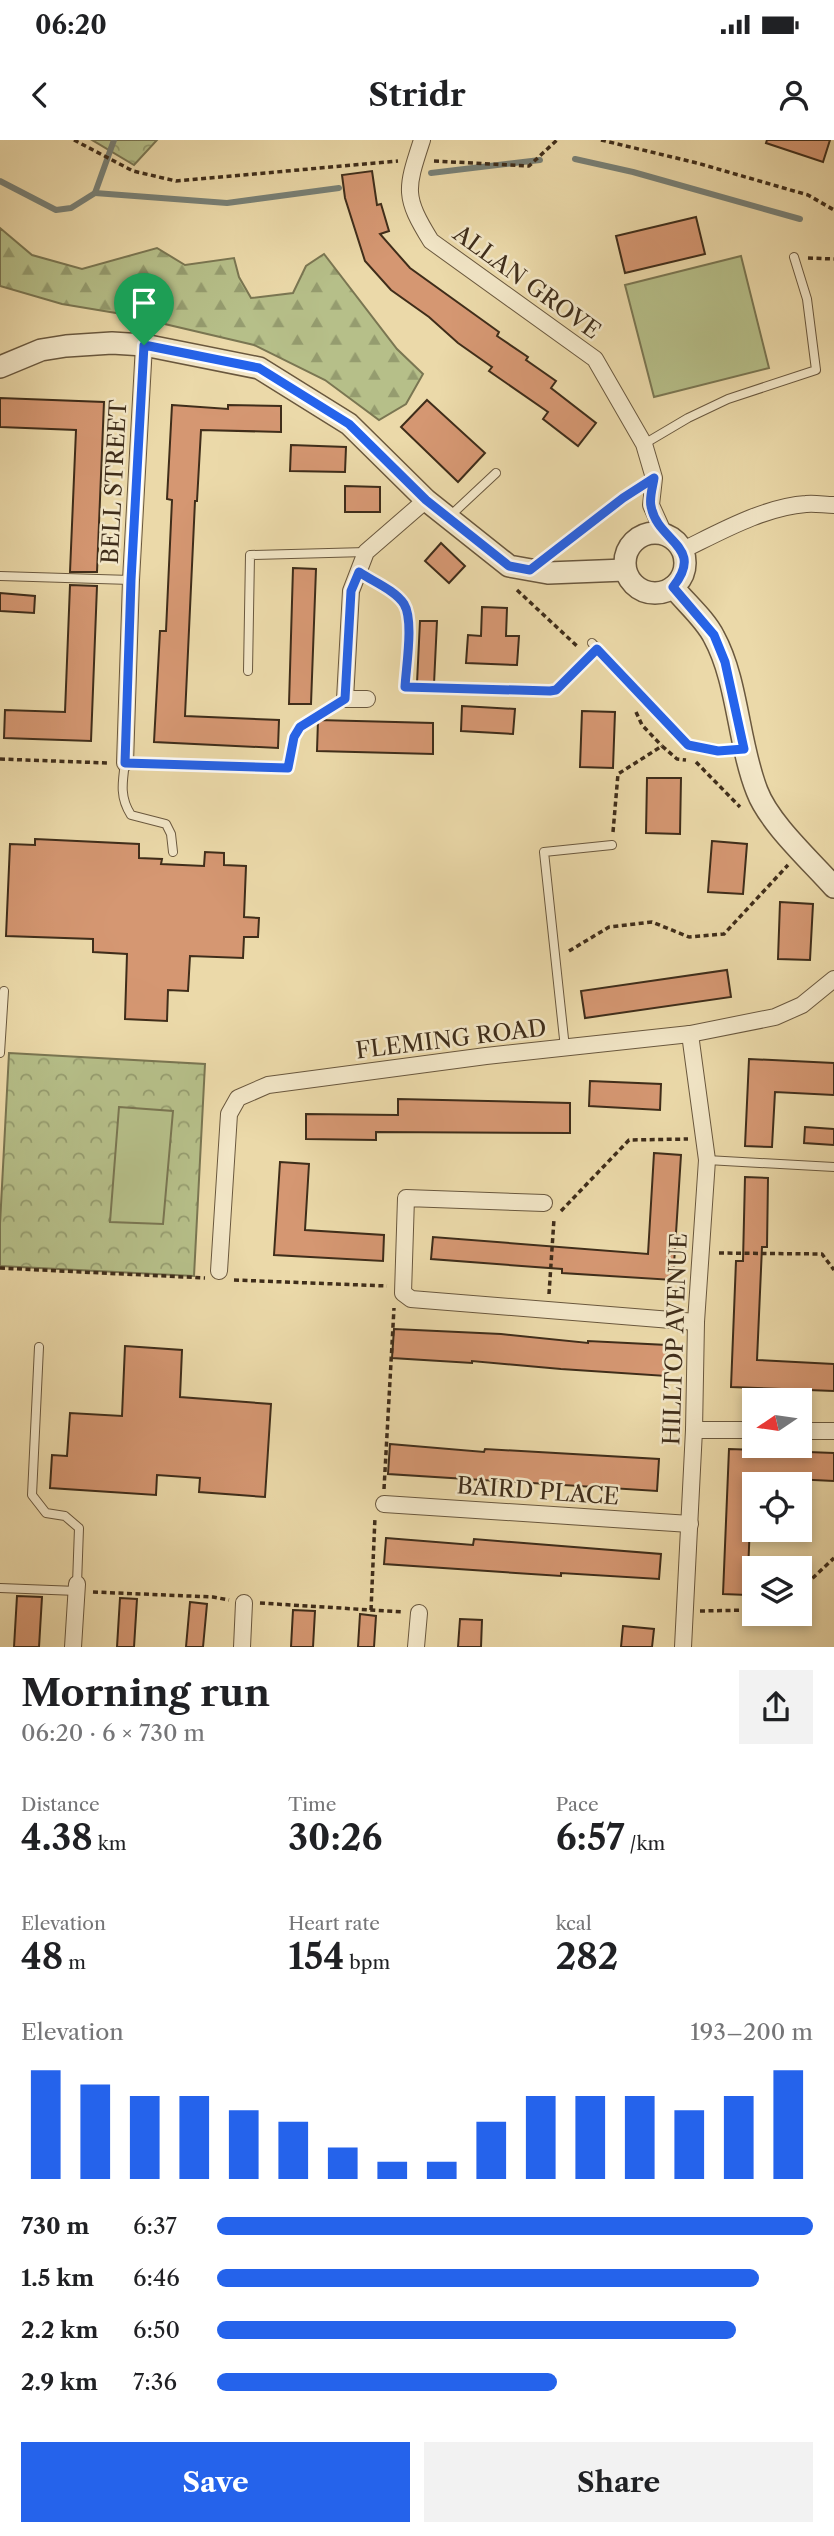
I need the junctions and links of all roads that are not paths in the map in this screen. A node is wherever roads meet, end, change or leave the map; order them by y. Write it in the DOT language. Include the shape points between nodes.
graph roads {
  1 [pos="422,140"];
  2 [pos="794,257"];
  3 [pos="144,345"];
  4 [pos="0,367"];
  5 [pos="644,444"];
  6 [pos="496,473"];
  7 [pos="426,500"];
  8 [pos="834,506"];
  9 [pos="448,518"];
  10 [pos="664,534"];
  11 [pos="682,550"];
  12 [pos="366,552"];
  13 [pos="625,570"];
  14 [pos="359,572"];
  15 [pos="0,576"];
  16 [pos="131,580"];
  17 [pos="673,587"];
  18 [pos="594,646"];
  19 [pos="248,671"];
  20 [pos="406,676"];
  21 [pos="367,699"];
  22 [pos="744,749"];
  23 [pos="125,763"];
  24 [pos="612,845"];
  25 [pos="173,852"];
  26 [pos="834,887"];
  27 [pos="834,979"];
  28 [pos="4,991"];
  29 [pos="690,1034"];
  30 [pos="565,1048"];
  31 [pos="0,1052"];
  32 [pos="707,1160"];
  33 [pos="834,1167"];
  34 [pos="544,1203"];
  35 [pos="218,1276"];
  36 [pos="696,1322"];
  37 [pos="39,1347"];
  38 [pos="694,1430"];
  39 [pos="742,1430"];
  40 [pos="812,1431"];
  41 [pos="834,1431"];
  42 [pos="384,1504"];
  43 [pos="690,1524"];
  44 [pos="0,1588"];
  45 [pos="77,1588"];
  46 [pos="244,1603"];
  47 [pos="419,1614"];
  48 [pos="73,1647"];
  49 [pos="242,1647"];
  50 [pos="416,1647"];
  51 [pos="683,1647"];
  1 -- 5 [label="street, ALLAN GROVE" via="408,186 415,215 431,242 595,359"];
  2 -- 5 [label="lane" via="807,299 816,370 728,399"];
  3 -- 4 [label="street" via="66,346 41,350"];
  3 -- 7 [label="street" via="259,368 349,424"];
  3 -- 16 [label="street, BELL STREET"];
  5 -- 10 [label="street, ALLAN GROVE" via="654,478 651,505"];
  6 -- 9 [label="lane"];
  7 -- 9 [label="street"];
  7 -- 12 [label="street"];
  8 -- 11 [label="street" via="789,507 735,524"];
  9 -- 13 [label="street" via="509,566 548,573"];
  10 -- 11 [label="street"];
  10 -- 13 [label="street" via="652,533 632,543"];
  11 -- 17 [label="street" via="685,566"];
  12 -- 14 [label="street"];
  12 -- 19 [label="lane" via="250,555"];
  13 -- 17 [label="street" via="636,587 646,592"];
  14 -- 20 [label="lane" via="405,606"];
  14 -- 21 [label="street" via="351,591 345,699"];
  15 -- 16 [label="lane, BELL STREET"];
  16 -- 23 [label="street, BELL STREET"];
  17 -- 22 [label="street" via="714,635 725,662"];
  18 -- 22 [label="lane" via="688,745 718,751"];
  22 -- 26 [label="street" via="769,814"];
  23 -- 25 [label="lane" via="124,804 131,816 166,824"];
  24 -- 30 [label="lane" via="544,852"];
  27 -- 29 [label="street, FLEMING ROAD" via="802,1005 775,1017"];
  28 -- 31 [label="lane"];
  29 -- 30 [label="street, FLEMING ROAD"];
  29 -- 32 [label="street, HILLTOP AVENUE"];
  30 -- 35 [label="street, FLEMING ROAD" via="268,1085 238,1098 229,1114"];
  32 -- 33 [label="lane"];
  32 -- 36 [label="street, HILLTOP AVENUE"];
  34 -- 36 [label="street" via="406,1198 403,1293 411,1299"];
  36 -- 38 [label="street, HILLTOP AVENUE"];
  37 -- 45 [label="lane" via="32,1495 46,1513 65,1516 79,1528"];
  38 -- 39 [label="street"];
  38 -- 43 [label="street, HILLTOP AVENUE"];
  40 -- 41 [label="street"];
  42 -- 43 [label="street, BAIRD PLACE"];
  43 -- 51 [label="street, HILLTOP AVENUE"];
  44 -- 45 [label="lane"];
  45 -- 48 [label="street"];
  46 -- 49 [label="street"];
  47 -- 50 [label="street"];
}
